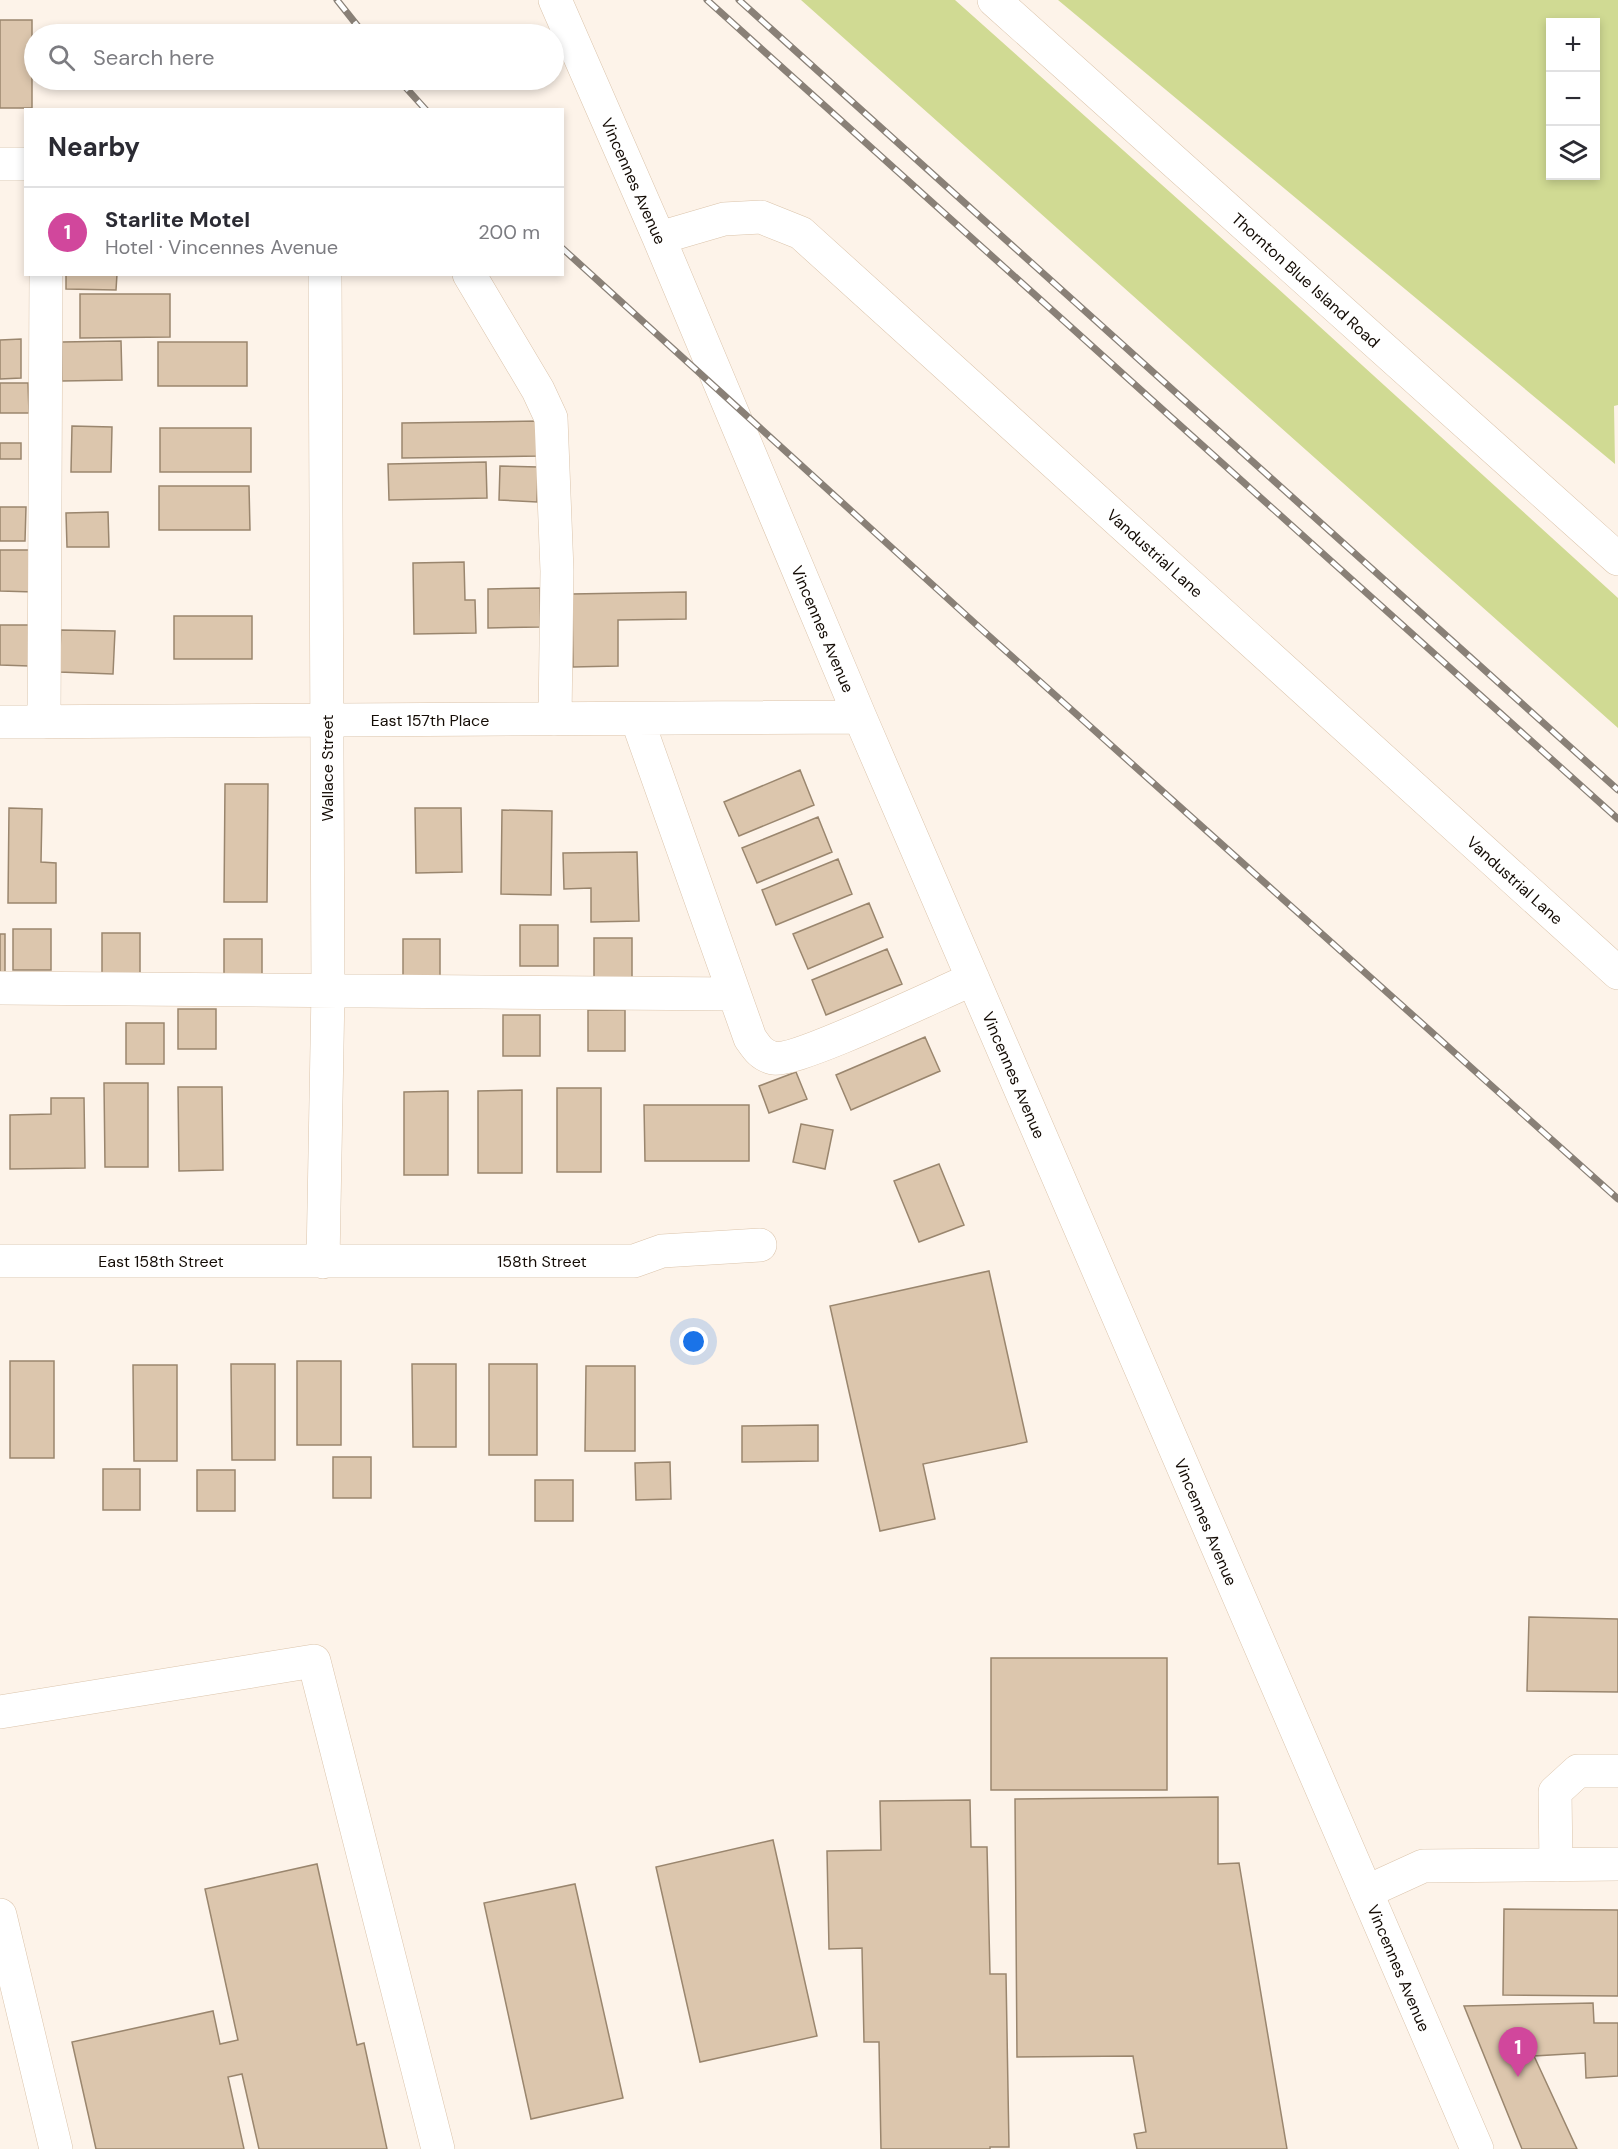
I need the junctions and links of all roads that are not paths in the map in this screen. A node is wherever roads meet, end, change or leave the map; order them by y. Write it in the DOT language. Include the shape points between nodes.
graph roads {
  1 [pos="555,0"];
  2 [pos="994,0"];
  3 [pos="0,164"];
  4 [pos="24,164"];
  5 [pos="659,237"];
  6 [pos="46,276"];
  7 [pos="325,276"];
  8 [pos="469,276"];
  9 [pos="1618,559"];
  10 [pos="860,717"];
  11 [pos="555,719"];
  12 [pos="637,719"];
  13 [pos="327,720"];
  14 [pos="0,722"];
  15 [pos="44,722"];
  16 [pos="1618,973"];
  17 [pos="973,979"];
  18 [pos="0,988"];
  19 [pos="328,991"];
  20 [pos="734,994"];
  21 [pos="760,1245"];
  22 [pos="0,1261"];
  23 [pos="323,1262"];
  24 [pos="0,1712"];
  25 [pos="1618,1771"];
  26 [pos="1618,1864"];
  27 [pos="1556,1865"];
  28 [pos="1366,1892"];
  29 [pos="0,1915"];
  30 [pos="9,1994"];
  31 [pos="56,2149"];
  32 [pos="438,2149"];
  33 [pos="1477,2149"];
  1 -- 5 [label="street, Vincennes Avenue"];
  2 -- 9 [label="street, Thornton Blue Island Road"];
  3 -- 4 [label="street"];
  5 -- 10 [label="street, Vincennes Avenue"];
  5 -- 16 [label="street, Vandustrial Lane" via="724,219 761,217 801,233"];
  6 -- 15 [label="street"];
  7 -- 13 [label="street, Wallace Street"];
  8 -- 11 [label="street" via="551,418 557,571"];
  10 -- 12 [label="street, East 157th Place"];
  10 -- 17 [label="street, Vincennes Avenue"];
  11 -- 12 [label="street, East 157th Place"];
  11 -- 13 [label="street, East 157th Place"];
  12 -- 20 [label="street"];
  13 -- 15 [label="street, East 157th Place"];
  13 -- 19 [label="street, Wallace Street"];
  14 -- 15 [label="street, East 157th Place"];
  17 -- 20 [label="street" via="810,1050 776,1059 759,1053"];
  17 -- 28 [label="street, Vincennes Avenue"];
  18 -- 19 [label="street"];
  19 -- 20 [label="street"];
  19 -- 23 [label="street, Wallace Street"];
  21 -- 23 [label="street, 158th Street" via="662,1251 634,1261"];
  22 -- 23 [label="street, East 158th Street"];
  24 -- 32 [label="street" via="314,1661"];
  25 -- 27 [label="street" via="1578,1771 1555,1792"];
  26 -- 27 [label="street"];
  27 -- 28 [label="street" via="1424,1866"];
  28 -- 33 [label="street, Vincennes Avenue"];
  29 -- 30 [label="street"];
  30 -- 31 [label="street"];
}
